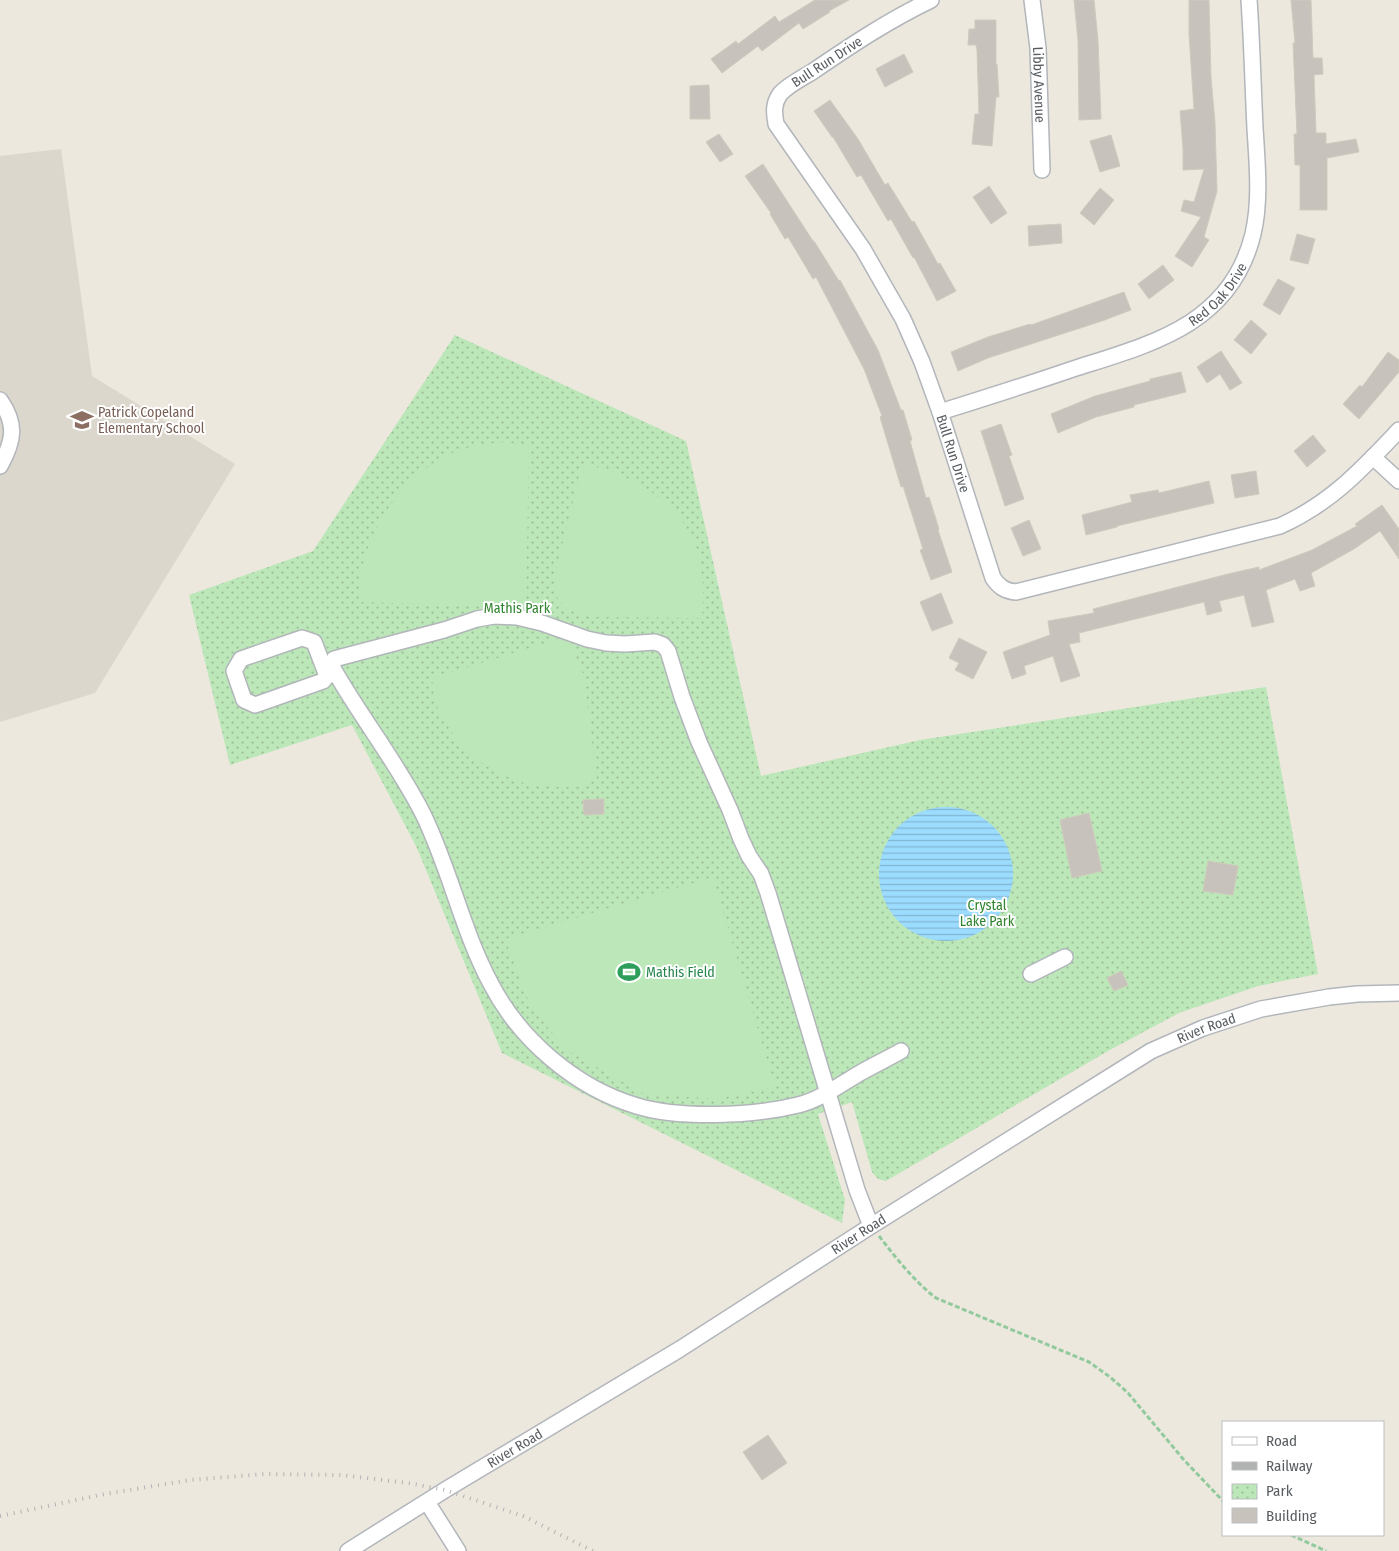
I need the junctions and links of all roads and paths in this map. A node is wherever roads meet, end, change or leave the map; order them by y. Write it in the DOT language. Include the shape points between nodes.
graph roads {
  1 [pos="931,0"];
  2 [pos="1032,0"];
  3 [pos="1249,0"];
  4 [pos="1042,170"];
  5 [pos="0,400"];
  6 [pos="940,412"];
  7 [pos="1399,430"];
  8 [pos="1374,457"];
  9 [pos="0,466"];
  10 [pos="1399,481"];
  11 [pos="328,665"];
  12 [pos="1065,956"];
  13 [pos="1031,974"];
  14 [pos="1399,993"];
  15 [pos="901,1051"];
  16 [pos="828,1092"];
  17 [pos="871,1226"];
  18 [pos="1222,1500"];
  19 [pos="427,1502"];
  20 [pos="1293,1536"];
  21 [pos="348,1551"];
  22 [pos="458,1551"];
  23 [pos="1326,1551"];
  1 -- 6 [label="street, Bull Run Drive" via="867,36 785,90 775,103 774,114 776,124 880,277 903,319"];
  2 -- 4 [label="street, Libby Avenue" via="1038,48"];
  3 -- 6 [label="street, Red Oak Drive" via="1256,212 1247,252 1226,291 1194,321 1165,337"];
  5 -- 9 [label="street" via="12,423 12,437"];
  6 -- 8 [label="street, Bull Run Drive" via="993,578 998,586 1016,592 1280,526 1324,502"];
  7 -- 8 [label="street, Bull Run Drive"];
  8 -- 10 [label="street"];
  11 -- 11 [label="street" via="314,642 302,638 240,659 234,672 244,700 255,705 324,681"];
  11 -- 16 [label="street" via="408,786 424,816 467,932 491,984 510,1015 556,1063 617,1099 664,1112 744,1113 799,1105"];
  11 -- 16 [label="street" via="339,656 494,616 542,622 606,643 655,642 663,645 668,651 699,742 741,839 761,874"];
  12 -- 13 [label="street"];
  14 -- 17 [label="street, River Road" via="1357,994 1285,1004 1233,1017 1176,1039 1134,1061"];
  15 -- 16 [label="street"];
  16 -- 17 [label="street"];
  17 -- 18 [label="path" via="903,1266 936,1298 1089,1362 1110,1377 1128,1393"];
  17 -- 19 [label="street, River Road" via="680,1349"];
  19 -- 21 [label="street, River Road"];
  19 -- 22 [label="street"];
  20 -- 23 [label="path"];
}
